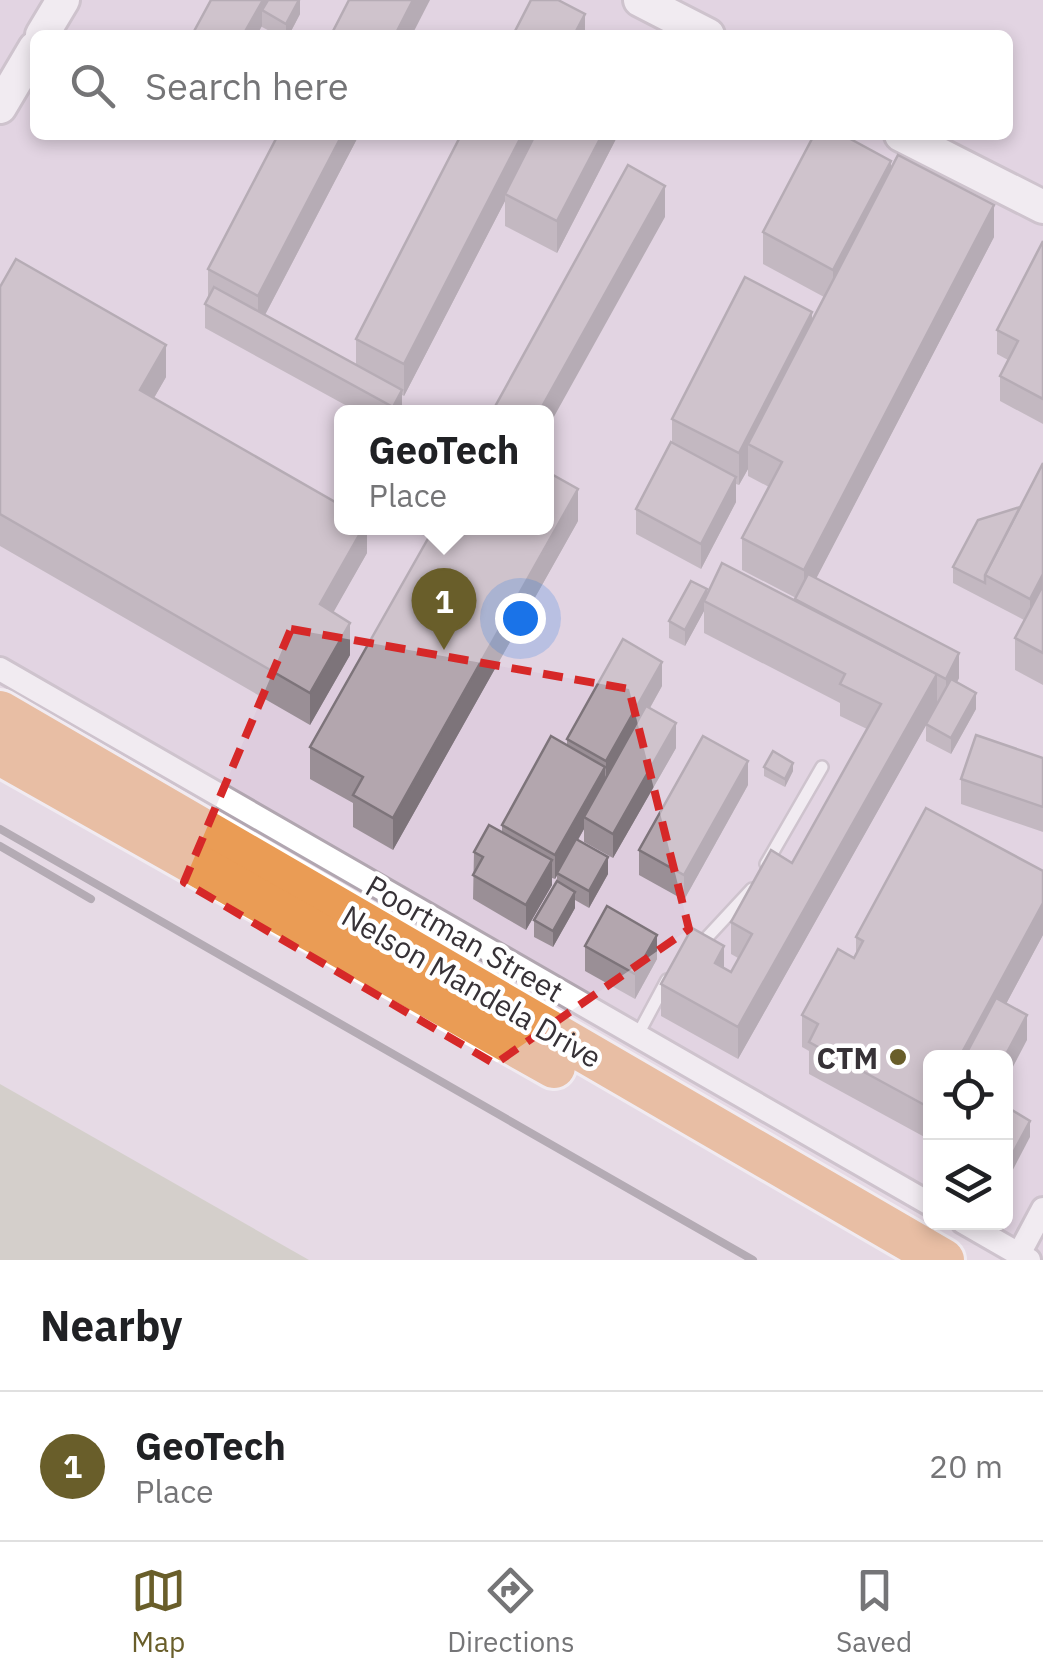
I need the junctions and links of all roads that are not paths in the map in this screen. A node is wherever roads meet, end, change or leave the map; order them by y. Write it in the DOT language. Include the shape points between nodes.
graph roads {
  1 [pos="63,0"];
  2 [pos="640,0"];
  3 [pos="45,30"];
  4 [pos="698,30"];
  5 [pos="30,56"];
  6 [pos="0,107"];
  7 [pos="912,140"];
  8 [pos="1043,207"];
  9 [pos="0,669"];
  10 [pos="0,712"];
  11 [pos="0,754"];
  12 [pos="822,766"];
  13 [pos="687,956"];
  14 [pos="675,968"];
  15 [pos="636,1038"];
  16 [pos="923,1200"];
  17 [pos="1043,1208"];
  18 [pos="977,1230"];
  19 [pos="1024,1257"];
  20 [pos="888,1260"];
  21 [pos="944,1260"];
  1 -- 3 [label="street"];
  2 -- 4 [label="street"];
  5 -- 6 [label="street"];
  7 -- 8 [label="street"];
  9 -- 15 [label="street, Poortman Street"];
  10 -- 21 [label="highway, Nelson Mandela Drive"];
  11 -- 20 [label="highway, Nelson Mandela Drive"];
  12 -- 13 [label="lane" via="754,886"];
  14 -- 15 [label="lane"];
  15 -- 16 [label="street, Poortman Street"];
  17 -- 19 [label="street"];
  18 -- 19 [label="street"];
}
